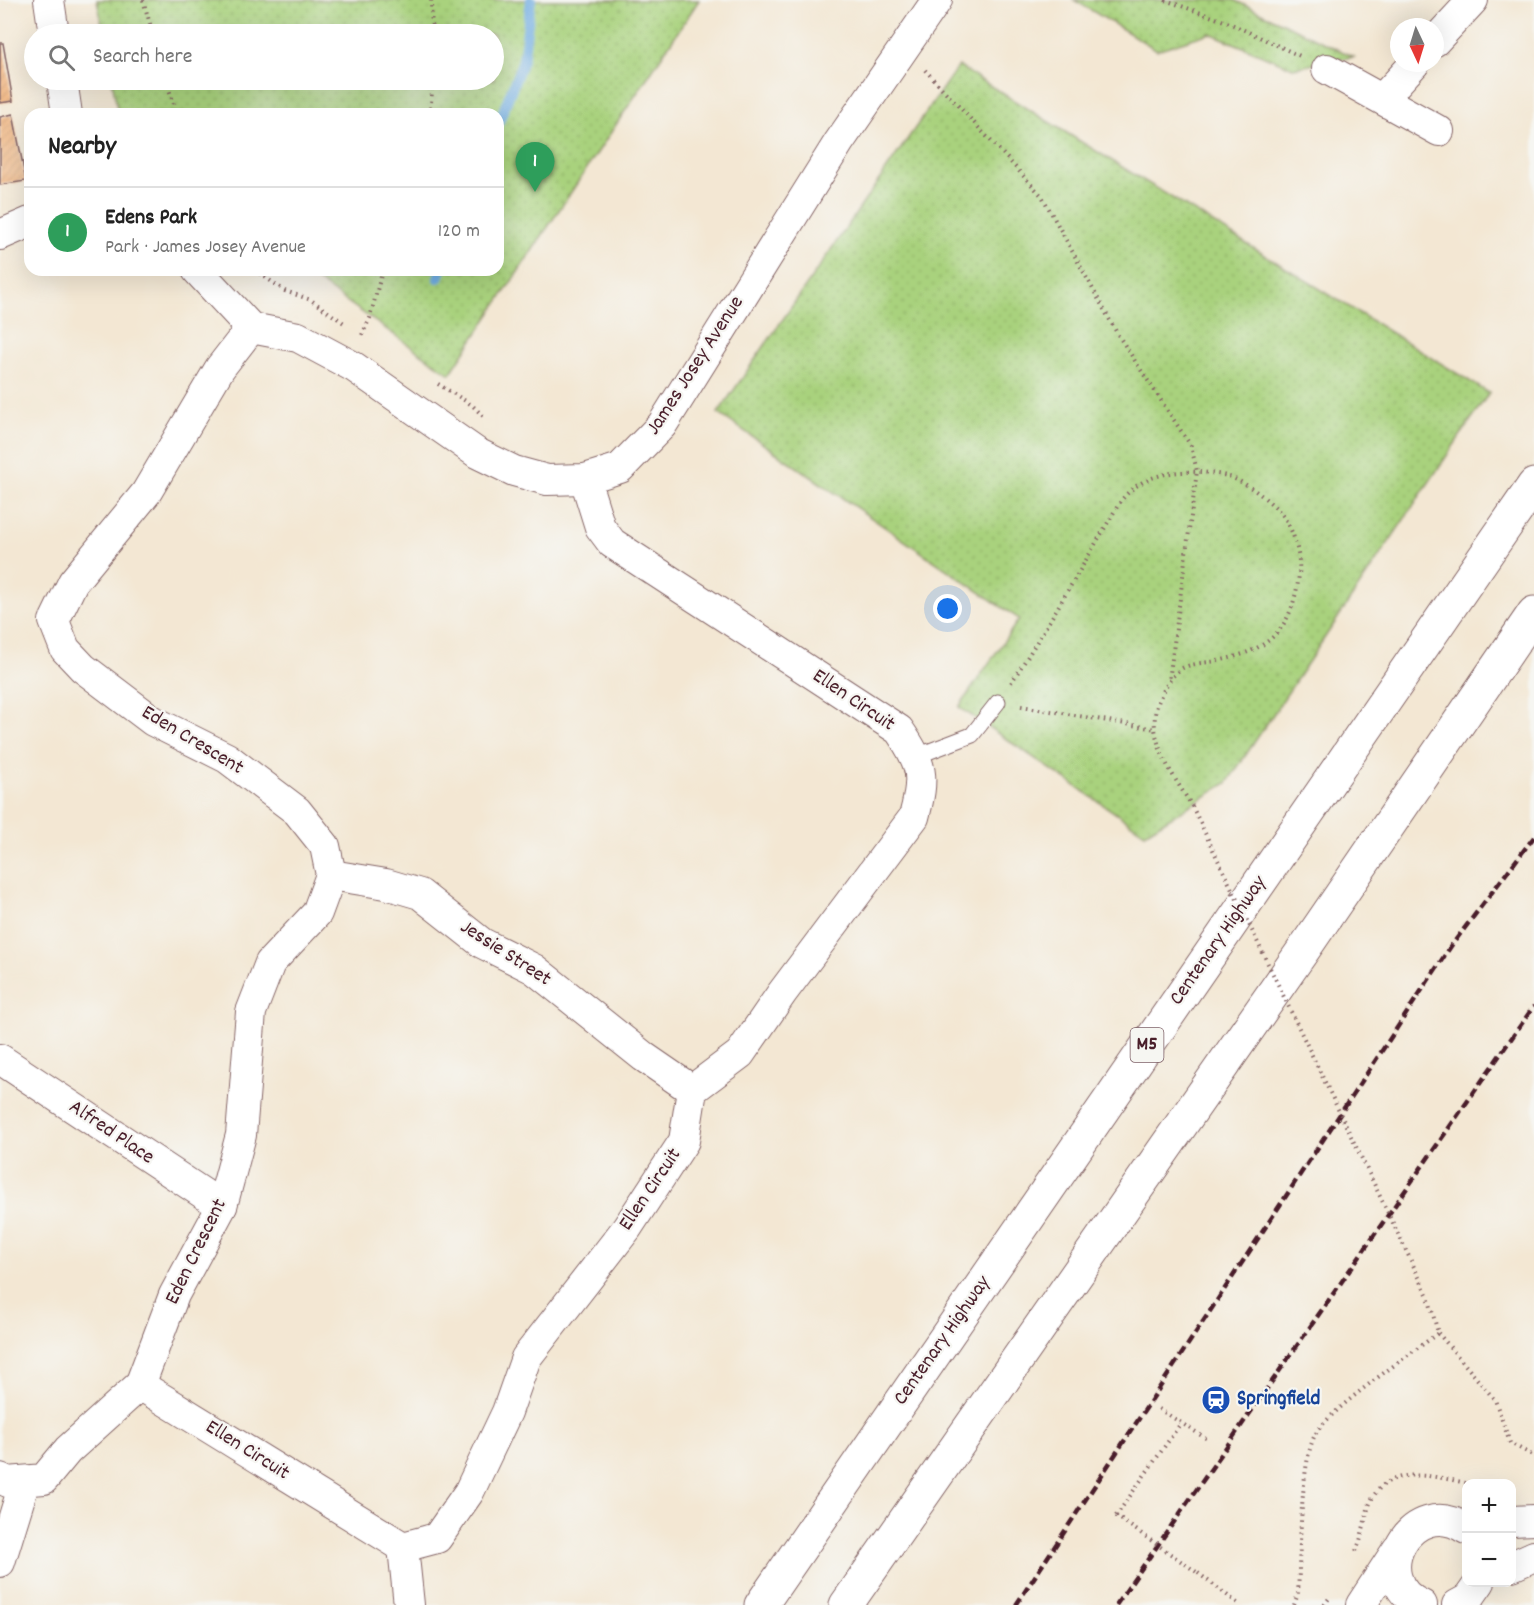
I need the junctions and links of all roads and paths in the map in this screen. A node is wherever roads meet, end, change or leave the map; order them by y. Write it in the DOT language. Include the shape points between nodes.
graph roads {
  1 [pos="49,0"];
  2 [pos="143,0"];
  3 [pos="431,0"];
  4 [pos="937,0"];
  5 [pos="1165,0"];
  6 [pos="1473,0"];
  7 [pos="53,24"];
  8 [pos="150,24"];
  9 [pos="432,24"];
  10 [pos="1444,32"];
  11 [pos="904,48"];
  12 [pos="1327,69"];
  13 [pos="1407,72"];
  14 [pos="64,90"];
  15 [pos="169,90"];
  16 [pos="432,90"];
  17 [pos="1383,98"];
  18 [pos="67,108"];
  19 [pos="175,108"];
  20 [pos="431,108"];
  21 [pos="1440,131"];
  22 [pos="24,225"];
  23 [pos="0,235"];
  24 [pos="203,276"];
  25 [pos="264,276"];
  26 [pos="381,276"];
  27 [pos="251,328"];
  28 [pos="362,335"];
  29 [pos="372,342"];
  30 [pos="432,380"];
  31 [pos="487,419"];
  32 [pos="1197,471"];
  33 [pos="585,478"];
  34 [pos="1534,485"];
  35 [pos="1534,613"];
  36 [pos="1169,681"];
  37 [pos="998,702"];
  38 [pos="1155,729"];
  39 [pos="917,756"];
  40 [pos="331,875"];
  41 [pos="0,1059"];
  42 [pos="692,1090"];
  43 [pos="222,1206"];
  44 [pos="1438,1333"];
  45 [pos="140,1385"];
  46 [pos="1159,1408"];
  47 [pos="1181,1423"];
  48 [pos="1206,1439"];
  49 [pos="1534,1455"];
  50 [pos="13,1479"];
  51 [pos="1534,1520"];
  52 [pos="1516,1521"];
  53 [pos="1461,1524"];
  54 [pos="1399,1546"];
  55 [pos="403,1547"];
  56 [pos="1534,1556"];
  57 [pos="0,1562"];
  58 [pos="1516,1564"];
  59 [pos="1476,1587"];
  60 [pos="410,1605"];
  61 [pos="761,1605"];
  62 [pos="846,1605"];
  63 [pos="1240,1605"];
  64 [pos="1293,1605"];
  65 [pos="1361,1605"];
  66 [pos="1422,1605"];
  67 [pos="1457,1605"];
  1 -- 7 [label="street"];
  2 -- 8 [label="path"];
  3 -- 9 [label="path"];
  4 -- 11 [label="street, James Josey Avenue"];
  5 -- 12 [label="path" via="1227,22"];
  6 -- 10 [label="street"];
  11 -- 32 [label="path" via="1042,196 1118,335 1191,446"];
  11 -- 33 [label="street, James Josey Avenue" via="839,142 662,424 620,468"];
  12 -- 17 [label="street"];
  13 -- 17 [label="street"];
  14 -- 18 [label="street"];
  15 -- 19 [label="path"];
  16 -- 20 [label="path"];
  17 -- 21 [label="street"];
  22 -- 23 [label="street"];
  24 -- 27 [label="street"];
  25 -- 28 [label="path" via="285,291 311,300"];
  26 -- 28 [label="path"];
  27 -- 33 [label="street, James Josey Avenue" via="298,338 354,367 477,453 514,471 547,480"];
  27 -- 40 [label="street, Eden Crescent" via="220,368 146,493 73,582 54,621 65,649 83,668 153,721 227,758 297,811 325,846"];
  28 -- 29 [label="path"];
  30 -- 31 [label="path"];
  32 -- 36 [label="path"];
  32 -- 36 [label="path" via="1224,475 1250,488 1280,512 1295,538 1299,570 1296,597 1286,622 1263,647 1181,669"];
  32 -- 37 [label="path" via="1167,473 1138,485 1121,500 1055,615"];
  33 -- 39 [label="street, Ellen Circuit" via="600,527 612,543 899,730"];
  34 -- 61 [label="highway, Centenary Highway / M5"];
  35 -- 62 [label="highway"];
  36 -- 38 [label="path" via="1160,698"];
  37 -- 38 [label="path"];
  37 -- 39 [label="lane" via="972,735"];
  38 -- 44 [label="path, bridge" via="1158,745 1192,806 1428,1296"];
  39 -- 42 [label="street, Ellen Circuit" via="922,788 914,817 740,1054"];
  40 -- 42 [label="street, Jessie Street" via="420,894 482,944 534,969"];
  40 -- 43 [label="street, Eden Crescent" via="317,914 270,963 251,1012 241,1135"];
  41 -- 43 [label="street, Alfred Place"];
  42 -- 55 [label="street, Ellen Circuit" via="684,1141 627,1228 526,1358 507,1412 469,1492 437,1538"];
  43 -- 45 [label="street, Eden Crescent" via="174,1296"];
  44 -- 49 [label="path" via="1495,1400 1510,1443"];
  44 -- 64 [label="path" via="1340,1409 1316,1434 1306,1475 1298,1594"];
  45 -- 50 [label="street, Eden Crescent" via="68,1450 44,1479"];
  45 -- 55 [label="street, Ellen Circuit"];
  46 -- 47 [label="path"];
  47 -- 48 [label="path"];
  47 -- 63 [label="path, bridge" via="1116,1516"];
  50 -- 57 [label="street"];
  51 -- 52 [label="street"];
  53 -- 54 [label="street" via="1435,1520 1420,1525"];
  54 -- 65 [label="street"];
  54 -- 66 [label="street" via="1396,1576 1403,1591"];
  55 -- 60 [label="street"];
  56 -- 58 [label="street"];
  59 -- 67 [label="street" via="1468,1599"];
}
